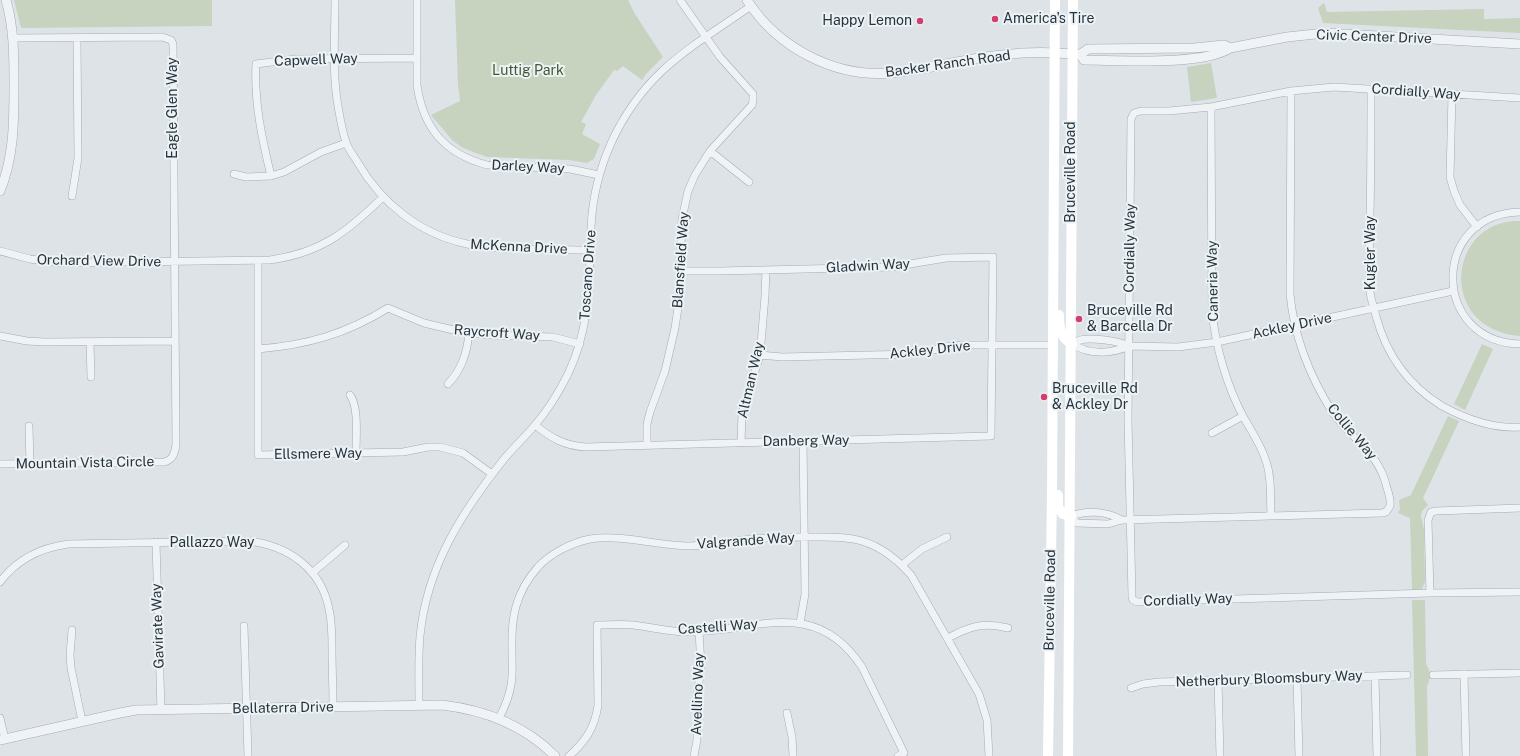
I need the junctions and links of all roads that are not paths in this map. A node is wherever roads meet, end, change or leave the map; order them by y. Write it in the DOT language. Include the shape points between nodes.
graph roads {
  1 [pos="6,0"];
  2 [pos="336,0"];
  3 [pos="417,0"];
  4 [pos="680,0"];
  5 [pos="1055,0"];
  6 [pos="1073,0"];
  7 [pos="749,3"];
  8 [pos="706,37"];
  9 [pos="13,38"];
  10 [pos="77,38"];
  11 [pos="1520,44"];
  12 [pos="1054,53"];
  13 [pos="1076,54"];
  14 [pos="417,58"];
  15 [pos="336,59"];
  16 [pos="1371,89"];
  17 [pos="1291,91"];
  18 [pos="1452,95"];
  19 [pos="1520,98"];
  20 [pos="1211,107"];
  21 [pos="346,143"];
  22 [pos="710,151"];
  23 [pos="234,174"];
  24 [pos="599,175"];
  25 [pos="271,176"];
  26 [pos="749,182"];
  27 [pos="0,191"];
  28 [pos="72,196"];
  29 [pos="383,198"];
  30 [pos="1520,212"];
  31 [pos="1476,227"];
  32 [pos="591,250"];
  33 [pos="0,251"];
  34 [pos="258,261"];
  35 [pos="175,262"];
  36 [pos="1053,268"];
  37 [pos="680,270"];
  38 [pos="766,270"];
  39 [pos="1453,291"];
  40 [pos="1373,308"];
  41 [pos="1295,326"];
  42 [pos="469,334"];
  43 [pos="0,336"];
  44 [pos="174,341"];
  45 [pos="90,342"];
  46 [pos="1217,342"];
  47 [pos="580,344"];
  48 [pos="1072,344"];
  49 [pos="1520,344"];
  50 [pos="992,345"];
  51 [pos="1052,345"];
  52 [pos="1129,346"];
  53 [pos="258,349"];
  54 [pos="760,355"];
  55 [pos="91,377"];
  56 [pos="448,384"];
  57 [pos="350,395"];
  58 [pos="1243,416"];
  59 [pos="535,425"];
  60 [pos="29,426"];
  61 [pos="1520,427"];
  62 [pos="1212,433"];
  63 [pos="803,441"];
  64 [pos="741,443"];
  65 [pos="1052,444"];
  66 [pos="648,445"];
  67 [pos="356,453"];
  68 [pos="0,464"];
  69 [pos="30,464"];
  70 [pos="492,474"];
  71 [pos="1520,508"];
  72 [pos="1271,515"];
  73 [pos="1071,516"];
  74 [pos="1122,520"];
  75 [pos="1130,520"];
  76 [pos="804,537"];
  77 [pos="947,537"];
  78 [pos="156,542"];
  79 [pos="345,545"];
  80 [pos="902,565"];
  81 [pos="312,573"];
  82 [pos="0,582"];
  83 [pos="1520,592"];
  84 [pos="1430,593"];
  85 [pos="800,623"];
  86 [pos="244,626"];
  87 [pos="1008,628"];
  88 [pos="72,630"];
  89 [pos="699,632"];
  90 [pos="948,638"];
  91 [pos="1520,673"];
  92 [pos="1464,674"];
  93 [pos="1433,675"];
  94 [pos="1375,676"];
  95 [pos="1407,676"];
  96 [pos="1297,679"];
  97 [pos="1218,681"];
  98 [pos="1131,688"];
  99 [pos="419,705"];
  100 [pos="333,707"];
  101 [pos="247,708"];
  102 [pos="161,710"];
  103 [pos="787,712"];
  104 [pos="0,718"];
  105 [pos="499,718"];
  106 [pos="82,721"];
  107 [pos="2,739"];
  108 [pos="248,756"];
  109 [pos="555,756"];
  110 [pos="570,756"];
  111 [pos="694,756"];
  112 [pos="792,756"];
  113 [pos="898,756"];
  114 [pos="989,756"];
  115 [pos="1048,756"];
  116 [pos="1068,756"];
  117 [pos="1220,756"];
  118 [pos="1299,756"];
  119 [pos="1377,756"];
  120 [pos="1466,756"];
  1 -- 9 [label="street"];
  2 -- 15 [label="street, McKenna Drive"];
  3 -- 14 [label="street, Darley Way"];
  4 -- 8 [label="street, Blansfield Way"];
  5 -- 12 [label="main road, Bruceville Road"];
  6 -- 13 [label="main road, Bruceville Road"];
  7 -- 8 [label="street, Toscano Drive"];
  7 -- 12 [label="street, Backer Ranch Road" via="771,30 801,52 830,65 854,71 891,73 1001,55"];
  8 -- 22 [label="street, Blansfield Way" via="752,94 753,100 752,106"];
  8 -- 24 [label="street, Toscano Drive" via="663,70 638,97 611,142"];
  9 -- 10 [label="street, Eagle Glen Way"];
  9 -- 27 [label="street" via="14,125 8,166"];
  10 -- 28 [label="street" via="78,158"];
  10 -- 35 [label="street, Eagle Glen Way" via="162,37 171,40 173,44"];
  11 -- 13 [label="street, Civic Center Drive" via="1325,33 1230,48 1224,45 1194,48 1088,49"];
  12 -- 13 [label="street, Civic Center Drive"];
  12 -- 36 [label="main road, Bruceville Road"];
  13 -- 48 [label="main road, Bruceville Road"];
  14 -- 15 [label="street, Capwell Way"];
  14 -- 24 [label="street, Darley Way" via="417,85 423,112 437,136 461,156 487,165 570,169"];
  15 -- 21 [label="street, McKenna Drive" via="338,106"];
  15 -- 25 [label="street, Capwell Way" via="296,59 256,64 259,121"];
  16 -- 17 [label="street, Cordially Way" via="1334,87"];
  16 -- 18 [label="street, Cordially Way"];
  16 -- 40 [label="street, Kugler Way" via="1370,291"];
  17 -- 20 [label="street, Cordially Way"];
  17 -- 41 [label="street, Collie Way" via="1290,294"];
  18 -- 19 [label="street, Cordially Way"];
  18 -- 31 [label="street" via="1450,177 1460,204"];
  20 -- 46 [label="street, Caneria Way" via="1212,310"];
  20 -- 52 [label="street, Cordially Way" via="1141,111 1132,116"];
  21 -- 25 [label="street"];
  21 -- 29 [label="street, McKenna Drive" via="364,174"];
  22 -- 26 [label="street"];
  22 -- 37 [label="street, Blansfield Way" via="688,191 681,230"];
  23 -- 25 [label="street" via="246,177"];
  24 -- 32 [label="street, Toscano Drive" via="592,214"];
  29 -- 32 [label="street, McKenna Drive" via="424,228 467,244 499,248"];
  29 -- 34 [label="street, Orchard View Drive" via="335,239 301,254"];
  30 -- 31 [label="street" via="1493,217"];
  31 -- 39 [label="street" via="1465,238 1456,254 1452,273"];
  32 -- 47 [label="street, Toscano Drive" via="588,309"];
  33 -- 35 [label="street, Orchard View Drive" via="55,262"];
  34 -- 35 [label="street, Orchard View Drive"];
  34 -- 53 [label="street, Ellsmere Way"];
  35 -- 44 [label="street, Mountain Vista Circle"];
  36 -- 48 [label="main road, Bruceville Road" via="1059,294 1060,332"];
  36 -- 51 [label="main road, Bruceville Road"];
  37 -- 38 [label="street, Gladwin Way"];
  37 -- 66 [label="street, Blansfield Way" via="675,328 665,371 647,424"];
  38 -- 50 [label="street, Gladwin Way" via="892,267 946,258 992,257"];
  38 -- 54 [label="street, Altman Way"];
  39 -- 40 [label="street, Ackley Drive"];
  39 -- 49 [label="street" via="1461,312 1479,331 1495,340"];
  40 -- 41 [label="street, Ackley Drive"];
  40 -- 61 [label="street, Kugler Way" via="1380,333 1391,354 1415,386 1460,416 1498,426"];
  41 -- 46 [label="street, Ackley Drive"];
  41 -- 72 [label="street, Collie Way" via="1309,369 1320,392 1335,415 1372,455 1385,476 1390,506 1382,513"];
  42 -- 47 [label="street, Raycroft Way" via="553,337"];
  42 -- 53 [label="street, Raycroft Way" via="424,323 388,308 362,324 326,338 296,345"];
  42 -- 56 [label="street" via="465,358"];
  43 -- 45 [label="street" via="27,341"];
  44 -- 45 [label="street"];
  44 -- 69 [label="street, Mountain Vista Circle" via="176,444 169,461"];
  45 -- 55 [label="street"];
  46 -- 52 [label="street, Ackley Drive" via="1178,347"];
  46 -- 58 [label="street, Caneria Way" via="1227,377"];
  47 -- 59 [label="street, Toscano Drive" via="572,366 554,400"];
  48 -- 52 [label="street, Ackley Drive" via="1081,340 1109,340"];
  48 -- 52 [label="street, Ackley Drive" via="1081,350 1109,352"];
  48 -- 73 [label="main road, Bruceville Road"];
  50 -- 51 [label="street, Ackley Drive"];
  50 -- 54 [label="street, Ackley Drive" via="952,346 914,354 782,358"];
  50 -- 63 [label="street, Danberg Way" via="991,436"];
  51 -- 65 [label="main road, Bruceville Road"];
  52 -- 75 [label="street, Cordially Way"];
  53 -- 67 [label="street, Ellsmere Way" via="258,455"];
  54 -- 64 [label="street, Altman Way" via="742,413"];
  57 -- 67 [label="street" via="356,405"];
  58 -- 62 [label="street"];
  58 -- 72 [label="street, Caneria Way" via="1260,445 1266,462"];
  59 -- 66 [label="street, Danberg Way" via="556,440 578,447"];
  59 -- 70 [label="street, Toscano Drive"];
  60 -- 69 [label="street"];
  63 -- 64 [label="street, Danberg Way"];
  63 -- 76 [label="street"];
  64 -- 66 [label="street, Danberg Way"];
  65 -- 73 [label="main road, Bruceville Road" via="1058,468 1058,507 1063,514"];
  65 -- 115 [label="main road, Bruceville Road"];
  67 -- 70 [label="street, Ellsmere Way" via="403,452 428,447 448,448 470,457"];
  68 -- 69 [label="street, Mountain Vista Circle"];
  70 -- 99 [label="street, Toscano Drive" via="454,530 429,588 420,634"];
  71 -- 84 [label="street" via="1431,512 1428,520"];
  72 -- 75 [label="street, Collie Way"];
  73 -- 74 [label="street, Collie Way" via="1080,513 1103,513"];
  73 -- 74 [label="street, Collie Way" via="1077,523 1084,524 1108,524"];
  73 -- 116 [label="main road, Bruceville Road"];
  74 -- 75 [label="street, Collie Way"];
  75 -- 84 [label="street, Cordially Way" via="1132,597 1137,602"];
  76 -- 80 [label="street, Valgrande Way" via="839,537 863,541 889,553"];
  76 -- 85 [label="street" via="805,594"];
  76 -- 105 [label="street, Valgrande Way" via="760,538 692,546 599,538 576,543 554,554 529,577 516,603 511,632 512,684"];
  77 -- 80 [label="street" via="922,549"];
  78 -- 81 [label="street, Pallazzo Way" via="261,543 291,554"];
  78 -- 82 [label="street, Pallazzo Way" via="54,546 20,561"];
  78 -- 102 [label="street, Gavirate Way"];
  79 -- 81 [label="street"];
  80 -- 90 [label="street, Valgrande Way" via="918,586"];
  81 -- 100 [label="street, Pallazzo Way" via="329,608"];
  83 -- 84 [label="street, Cordially Way"];
  85 -- 89 [label="street, Castelli Way" via="779,622"];
  85 -- 113 [label="street, Castelli Way" via="826,632 854,656 862,667 904,753"];
  86 -- 101 [label="street"];
  87 -- 90 [label="street" via="996,625 976,626"];
  88 -- 106 [label="street" via="71,668"];
  89 -- 110 [label="street, Castelli Way" via="680,632 625,624 597,625 596,716 587,738"];
  89 -- 111 [label="street, Avellino Way" via="701,666"];
  90 -- 114 [label="street, Valgrande Way" via="984,706 989,733"];
  91 -- 92 [label="street"];
  92 -- 93 [label="street"];
  92 -- 120 [label="street"];
  94 -- 95 [label="street, Netherbury Bloomsbury Way"];
  94 -- 96 [label="street, Netherbury Bloomsbury Way"];
  94 -- 119 [label="street"];
  96 -- 97 [label="street, Netherbury Bloomsbury Way"];
  96 -- 118 [label="street"];
  97 -- 98 [label="street, Netherbury Bloomsbury Way" via="1143,684"];
  97 -- 117 [label="street"];
  99 -- 100 [label="street, Bellaterra Drive"];
  99 -- 105 [label="street, Bellaterra Drive" via="455,707"];
  100 -- 101 [label="street, Bellaterra Drive"];
  101 -- 102 [label="street, Bellaterra Drive"];
  101 -- 108 [label="street"];
  102 -- 106 [label="street, Bellaterra Drive" via="136,710"];
  103 -- 112 [label="street" via="792,737"];
  104 -- 107 [label="street"];
  105 -- 109 [label="street, Bellaterra Drive" via="533,737"];
  106 -- 107 [label="street, Bellaterra Drive"];
}
